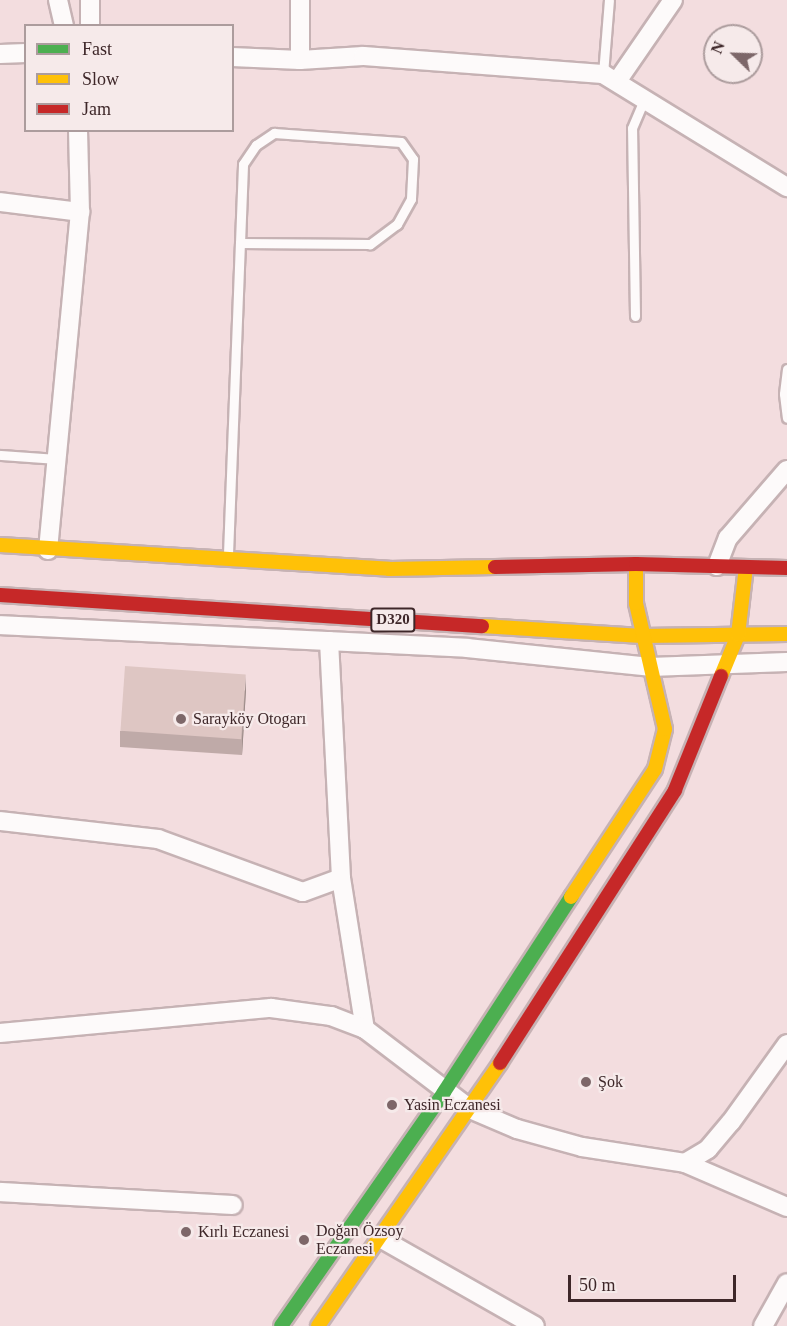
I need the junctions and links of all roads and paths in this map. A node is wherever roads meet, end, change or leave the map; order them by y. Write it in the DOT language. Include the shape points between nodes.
graph roads {
  1 [pos="58,0"];
  2 [pos="90,0"];
  3 [pos="300,0"];
  4 [pos="609,0"];
  5 [pos="673,0"];
  6 [pos="64,24"];
  7 [pos="90,24"];
  8 [pos="24,53"];
  9 [pos="0,54"];
  10 [pos="234,57"];
  11 [pos="300,60"];
  12 [pos="610,77"];
  13 [pos="645,98"];
  14 [pos="78,132"];
  15 [pos="787,187"];
  16 [pos="0,202"];
  17 [pos="80,212"];
  18 [pos="240,243"];
  19 [pos="635,316"];
  20 [pos="787,369"];
  21 [pos="787,418"];
  22 [pos="0,455"];
  23 [pos="56,459"];
  24 [pos="787,470"];
  25 [pos="0,545"];
  26 [pos="48,550"];
  27 [pos="228,560"];
  28 [pos="636,564"];
  29 [pos="717,566"];
  30 [pos="746,567"];
  31 [pos="787,568"];
  32 [pos="4,595"];
  33 [pos="1,630"];
  34 [pos="787,634"];
  35 [pos="738,635"];
  36 [pos="642,636"];
  37 [pos="329,641"];
  38 [pos="787,662"];
  39 [pos="725,664"];
  40 [pos="650,667"];
  41 [pos="0,820"];
  42 [pos="341,878"];
  43 [pos="365,1029"];
  44 [pos="0,1033"];
  45 [pos="787,1044"];
  46 [pos="444,1092"];
  47 [pos="470,1109"];
  48 [pos="685,1163"];
  49 [pos="0,1192"];
  50 [pos="233,1205"];
  51 [pos="787,1207"];
  52 [pos="380,1238"];
  53 [pos="787,1283"];
  54 [pos="281,1326"];
  55 [pos="318,1326"];
  56 [pos="535,1326"];
  57 [pos="763,1326"];
  1 -- 6 [label="street"];
  2 -- 7 [label="street"];
  3 -- 11 [label="street"];
  4 -- 12 [label="lane"];
  5 -- 12 [label="street"];
  8 -- 9 [label="street"];
  10 -- 11 [label="street"];
  11 -- 12 [label="street" via="363,56"];
  12 -- 13 [label="street"];
  13 -- 15 [label="street"];
  13 -- 19 [label="lane" via="632,128"];
  14 -- 17 [label="street"];
  16 -- 17 [label="street"];
  17 -- 23 [label="street"];
  18 -- 18 [label="lane" via="243,164 256,145 274,133 401,142 413,159 411,199 397,224 370,244"];
  18 -- 27 [label="lane"];
  20 -- 21 [label="lane"];
  22 -- 23 [label="lane"];
  23 -- 26 [label="street"];
  24 -- 29 [label="street" via="728,538"];
  25 -- 26 [label="main road"];
  26 -- 27 [label="main road"];
  27 -- 28 [label="main road" via="389,569"];
  28 -- 29 [label="main road"];
  28 -- 36 [label="main road" via="636,603"];
  29 -- 30 [label="main road"];
  30 -- 31 [label="main road"];
  30 -- 35 [label="main road"];
  32 -- 33 [label="street"];
  32 -- 36 [label="main road, D320"];
  33 -- 37 [label="street"];
  34 -- 35 [label="main road, D320"];
  35 -- 36 [label="main road, D320"];
  35 -- 39 [label="main road"];
  36 -- 40 [label="main road"];
  37 -- 40 [label="street" via="467,648"];
  37 -- 42 [label="street"];
  38 -- 39 [label="street"];
  39 -- 40 [label="street"];
  39 -- 47 [label="main road" via="675,790"];
  40 -- 46 [label="main road" via="665,729 655,769"];
  41 -- 42 [label="street" via="158,839 303,892"];
  42 -- 43 [label="street"];
  43 -- 44 [label="street" via="331,1016 271,1008"];
  43 -- 46 [label="street"];
  45 -- 48 [label="street" via="708,1149"];
  46 -- 47 [label="street"];
  46 -- 54 [label="main road"];
  47 -- 48 [label="street" via="517,1129 582,1147"];
  47 -- 52 [label="main road"];
  48 -- 51 [label="street"];
  49 -- 50 [label="street"];
  52 -- 55 [label="main road"];
  52 -- 56 [label="street"];
  53 -- 57 [label="street"];
}
